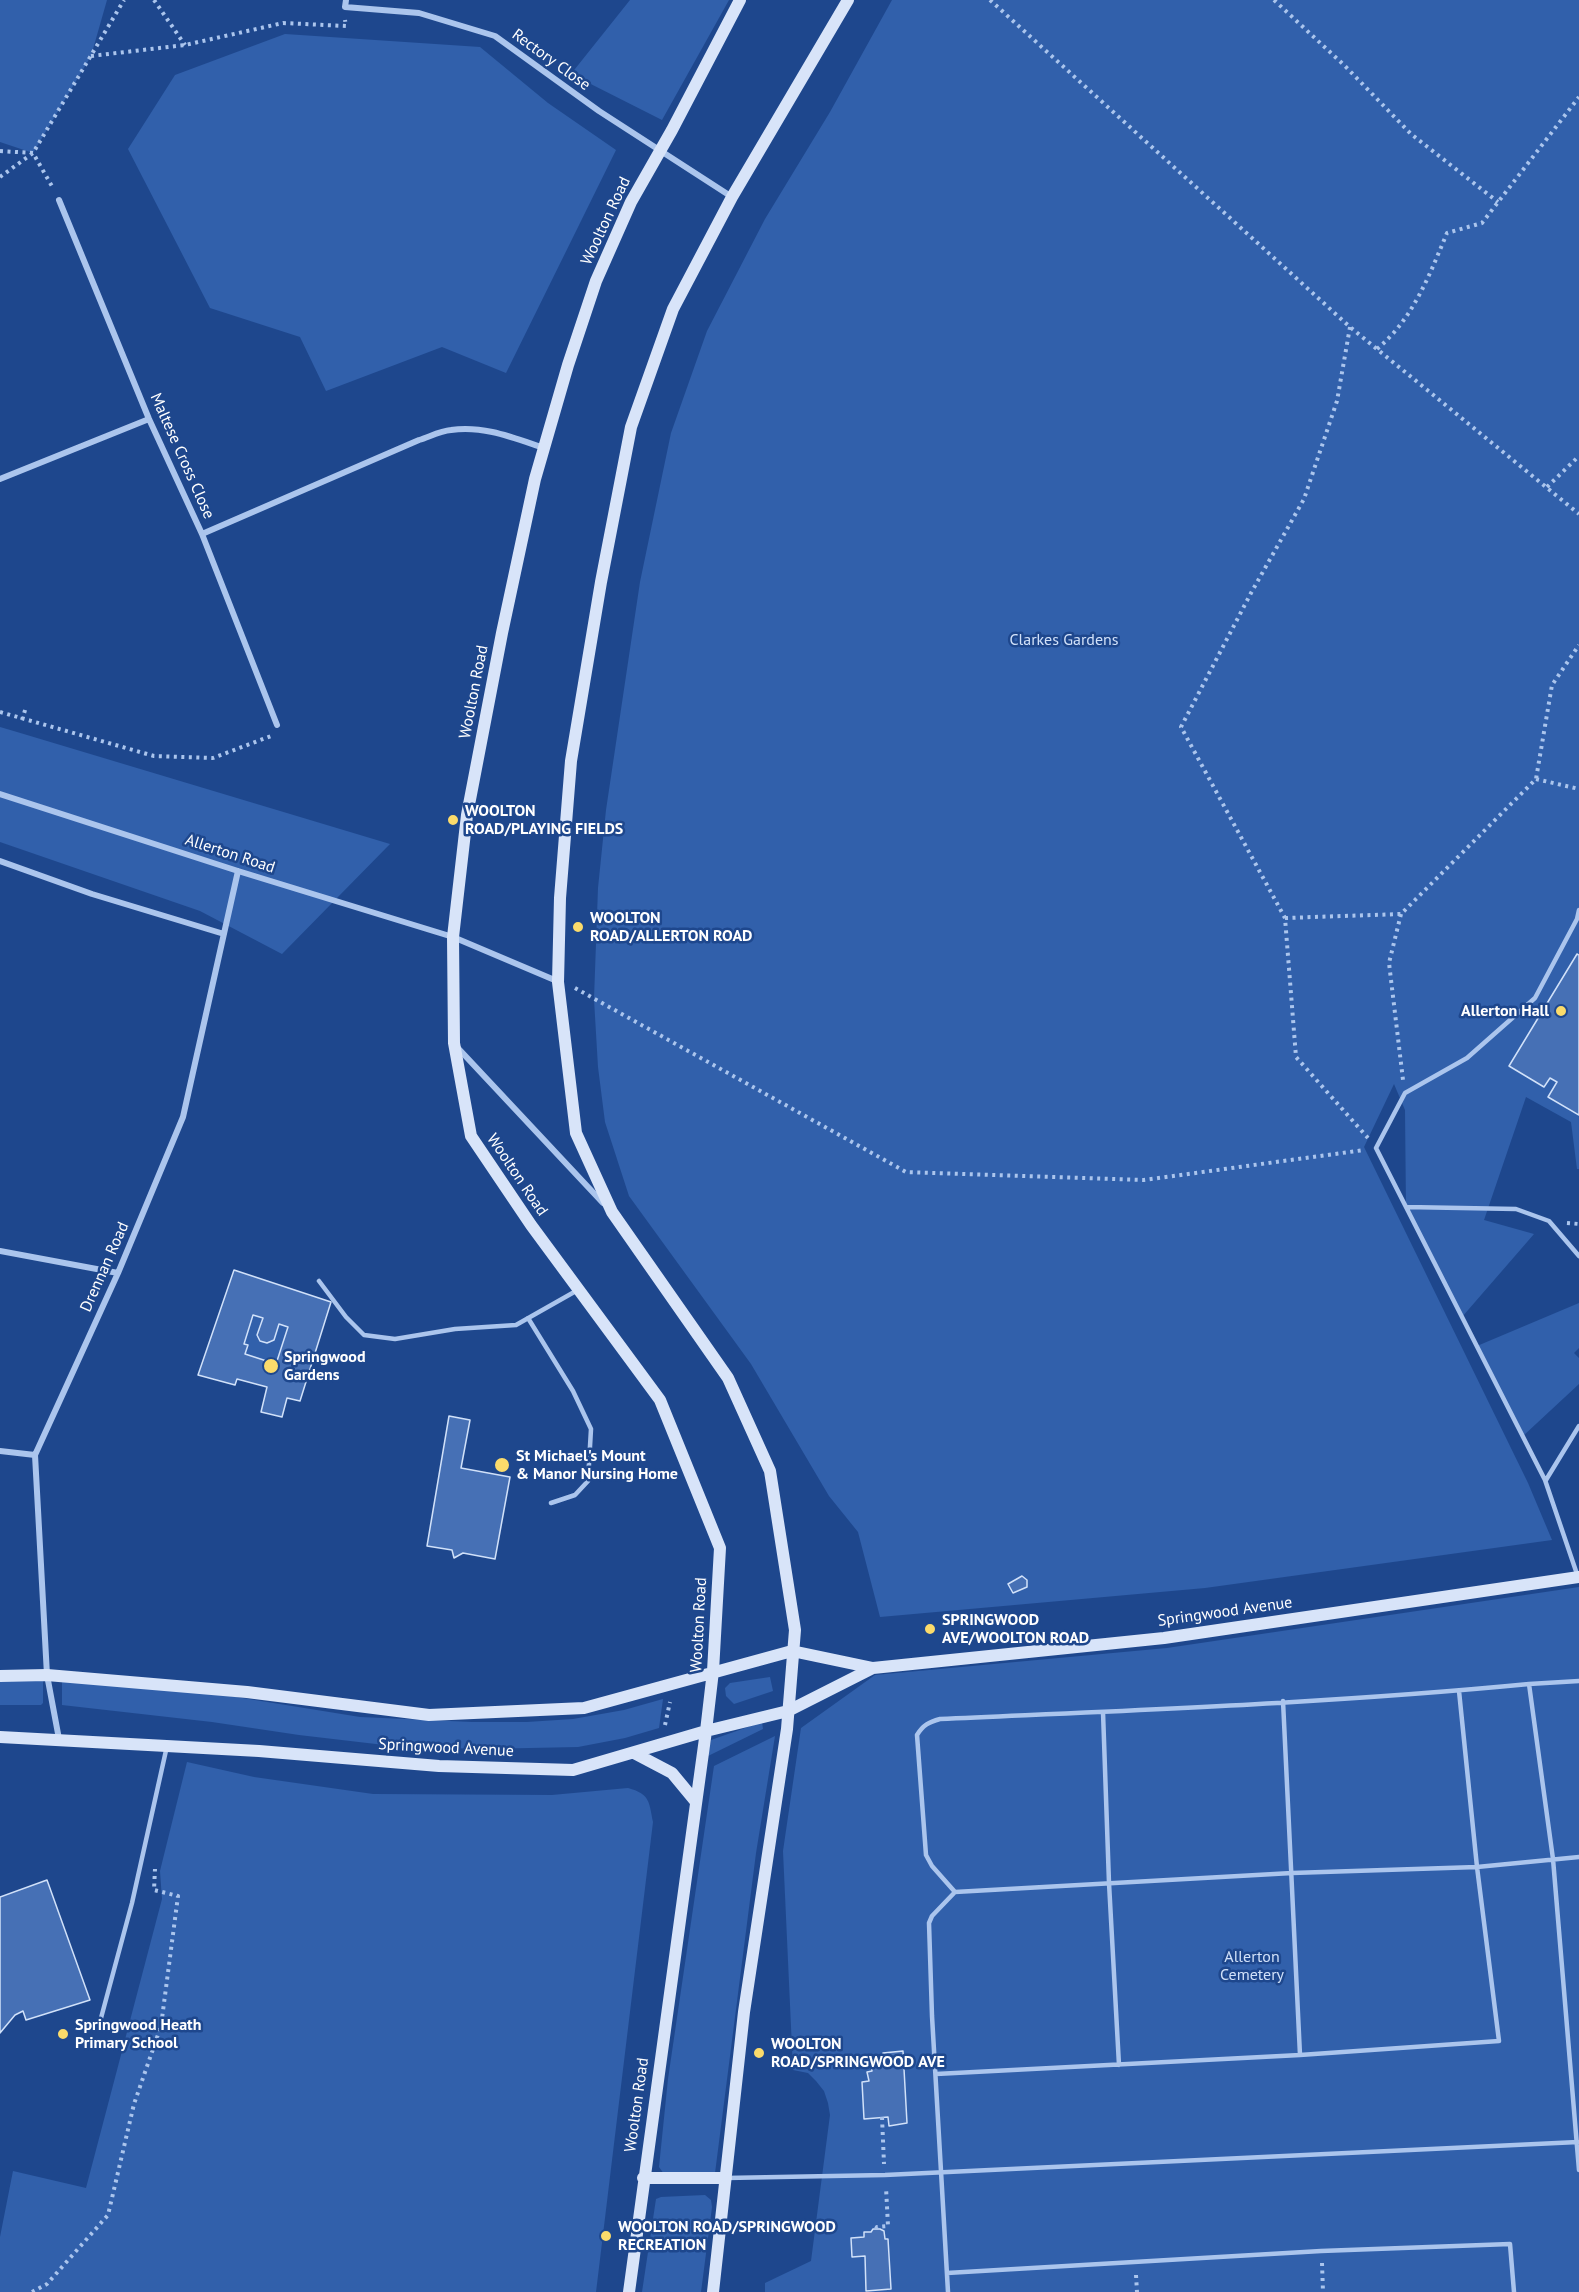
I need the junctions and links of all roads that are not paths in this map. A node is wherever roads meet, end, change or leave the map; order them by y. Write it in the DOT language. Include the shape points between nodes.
graph roads {
  1 [pos="740,0"];
  2 [pos="848,0"];
  3 [pos="345,4"];
  4 [pos="659,151"];
  5 [pos="732,197"];
  6 [pos="59,200"];
  7 [pos="149,419"];
  8 [pos="544,448"];
  9 [pos="0,479"];
  10 [pos="202,534"];
  11 [pos="277,725"];
  12 [pos="0,794"];
  13 [pos="0,861"];
  14 [pos="238,871"];
  15 [pos="1579,910"];
  16 [pos="224,934"];
  17 [pos="453,937"];
  18 [pos="558,982"];
  19 [pos="454,1043"];
  20 [pos="1406,1207"];
  21 [pos="612,1212"];
  22 [pos="0,1251"];
  23 [pos="1579,1256"];
  24 [pos="118,1273"];
  25 [pos="319,1281"];
  26 [pos="579,1290"];
  27 [pos="528,1318"];
  28 [pos="1579,1426"];
  29 [pos="0,1451"];
  30 [pos="35,1455"];
  31 [pos="1545,1480"];
  32 [pos="551,1503"];
  33 [pos="1578,1577"];
  34 [pos="792,1651"];
  35 [pos="873,1668"];
  36 [pos="713,1671"];
  37 [pos="0,1676"];
  38 [pos="47,1676"];
  39 [pos="1579,1681"];
  40 [pos="1529,1684"];
  41 [pos="1459,1691"];
  42 [pos="1283,1701"];
  43 [pos="788,1711"];
  44 [pos="1103,1712"];
  45 [pos="706,1731"];
  46 [pos="0,1737"];
  47 [pos="59,1739"];
  48 [pos="167,1746"];
  49 [pos="634,1753"];
  50 [pos="696,1802"];
  51 [pos="1579,1857"];
  52 [pos="1553,1859"];
  53 [pos="1477,1867"];
  54 [pos="1292,1873"];
  55 [pos="1109,1884"];
  56 [pos="956,1892"];
  57 [pos="101,2018"];
  58 [pos="1300,2055"];
  59 [pos="1119,2065"];
  60 [pos="936,2074"];
  61 [pos="1577,2112"];
  62 [pos="1578,2143"];
  63 [pos="1579,2170"];
  64 [pos="942,2173"];
  65 [pos="643,2178"];
  66 [pos="726,2178"];
  67 [pos="947,2273"];
  68 [pos="629,2292"];
  69 [pos="713,2292"];
  70 [pos="948,2292"];
  71 [pos="1514,2292"];
  1 -- 4 [label="main road, Woolton Road"];
  2 -- 5 [label="main road"];
  3 -- 4 [label="street, Rectory Close" via="419,13 495,36"];
  4 -- 5 [label="street, Rectory Close"];
  4 -- 8 [label="main road, Woolton Road" via="596,281"];
  5 -- 18 [label="main road" via="673,309 631,427 571,761"];
  6 -- 7 [label="street, Maltese Cross Close"];
  7 -- 9 [label="street"];
  7 -- 10 [label="street, Maltese Cross Close"];
  8 -- 10 [label="street" via="474,428 449,430"];
  8 -- 17 [label="main road, Woolton Road" via="524,523 467,814"];
  10 -- 11 [label="street, Maltese Cross Close"];
  12 -- 14 [label="street, Allerton Road"];
  13 -- 16 [label="street"];
  14 -- 16 [label="street, Drennan Road"];
  14 -- 17 [label="street, Allerton Road"];
  15 -- 20 [label="lane" via="1534,998 1467,1058 1405,1093 1376,1148"];
  16 -- 24 [label="street, Drennan Road" via="183,1117"];
  17 -- 18 [label="street, Allerton Road"];
  17 -- 19 [label="main road, Woolton Road"];
  18 -- 21 [label="main road" via="576,1133"];
  19 -- 21 [label="street"];
  19 -- 26 [label="main road, Woolton Road" via="471,1136"];
  20 -- 23 [label="lane" via="1516,1209 1549,1221"];
  20 -- 31 [label="lane"];
  21 -- 34 [label="main road" via="728,1378 770,1471 795,1630"];
  22 -- 24 [label="street"];
  24 -- 30 [label="street, Drennan Road"];
  25 -- 27 [label="lane" via="364,1335 395,1339 455,1329 516,1325"];
  26 -- 27 [label="lane"];
  26 -- 36 [label="main road, Woolton Road" via="660,1400 720,1548"];
  27 -- 32 [label="lane" via="573,1391 591,1429 588,1481 575,1495"];
  28 -- 31 [label="lane"];
  29 -- 30 [label="street"];
  30 -- 38 [label="street, Drennan Road"];
  31 -- 33 [label="lane"];
  33 -- 35 [label="main road, Springwood Avenue" via="1164,1638"];
  34 -- 35 [label="main road, Springwood Avenue"];
  34 -- 36 [label="main road, Springwood Avenue"];
  34 -- 43 [label="main road"];
  35 -- 43 [label="main road, Springwood Avenue"];
  36 -- 38 [label="main road, Springwood Avenue" via="584,1708 429,1715 248,1692"];
  36 -- 45 [label="main road, Woolton Road"];
  37 -- 38 [label="main road, Springwood Avenue"];
  38 -- 47 [label="street, Drennan Road"];
  39 -- 40 [label="lane"];
  40 -- 41 [label="lane"];
  40 -- 52 [label="lane"];
  41 -- 42 [label="lane"];
  41 -- 53 [label="lane"];
  42 -- 44 [label="lane"];
  42 -- 54 [label="lane"];
  43 -- 45 [label="main road, Springwood Avenue"];
  43 -- 66 [label="main road" via="744,2012"];
  44 -- 55 [label="lane"];
  44 -- 56 [label="lane" via="940,1719 923,1726 917,1735 926,1855"];
  45 -- 49 [label="main road, Springwood Avenue"];
  45 -- 50 [label="main road, Woolton Road"];
  46 -- 47 [label="main road, Springwood Avenue"];
  47 -- 48 [label="main road, Springwood Avenue"];
  48 -- 49 [label="main road, Springwood Avenue" via="439,1766 573,1770"];
  48 -- 57 [label="lane" via="132,1903"];
  49 -- 50 [label="main road" via="672,1773"];
  50 -- 65 [label="main road, Woolton Road"];
  51 -- 52 [label="lane"];
  52 -- 53 [label="lane"];
  52 -- 61 [label="lane"];
  53 -- 54 [label="lane"];
  53 -- 58 [label="lane" via="1499,2041"];
  54 -- 55 [label="lane"];
  54 -- 58 [label="lane"];
  55 -- 56 [label="lane"];
  55 -- 59 [label="lane"];
  56 -- 60 [label="lane" via="929,1923"];
  58 -- 59 [label="lane"];
  59 -- 60 [label="lane"];
  60 -- 64 [label="lane"];
  61 -- 62 [label="lane"];
  62 -- 63 [label="lane"];
  62 -- 64 [label="lane"];
  64 -- 66 [label="lane"];
  64 -- 67 [label="lane"];
  65 -- 66 [label="main road"];
  65 -- 68 [label="main road, Woolton Road"];
  66 -- 69 [label="main road"];
  67 -- 70 [label="lane"];
  67 -- 71 [label="lane" via="1510,2244"];
}
